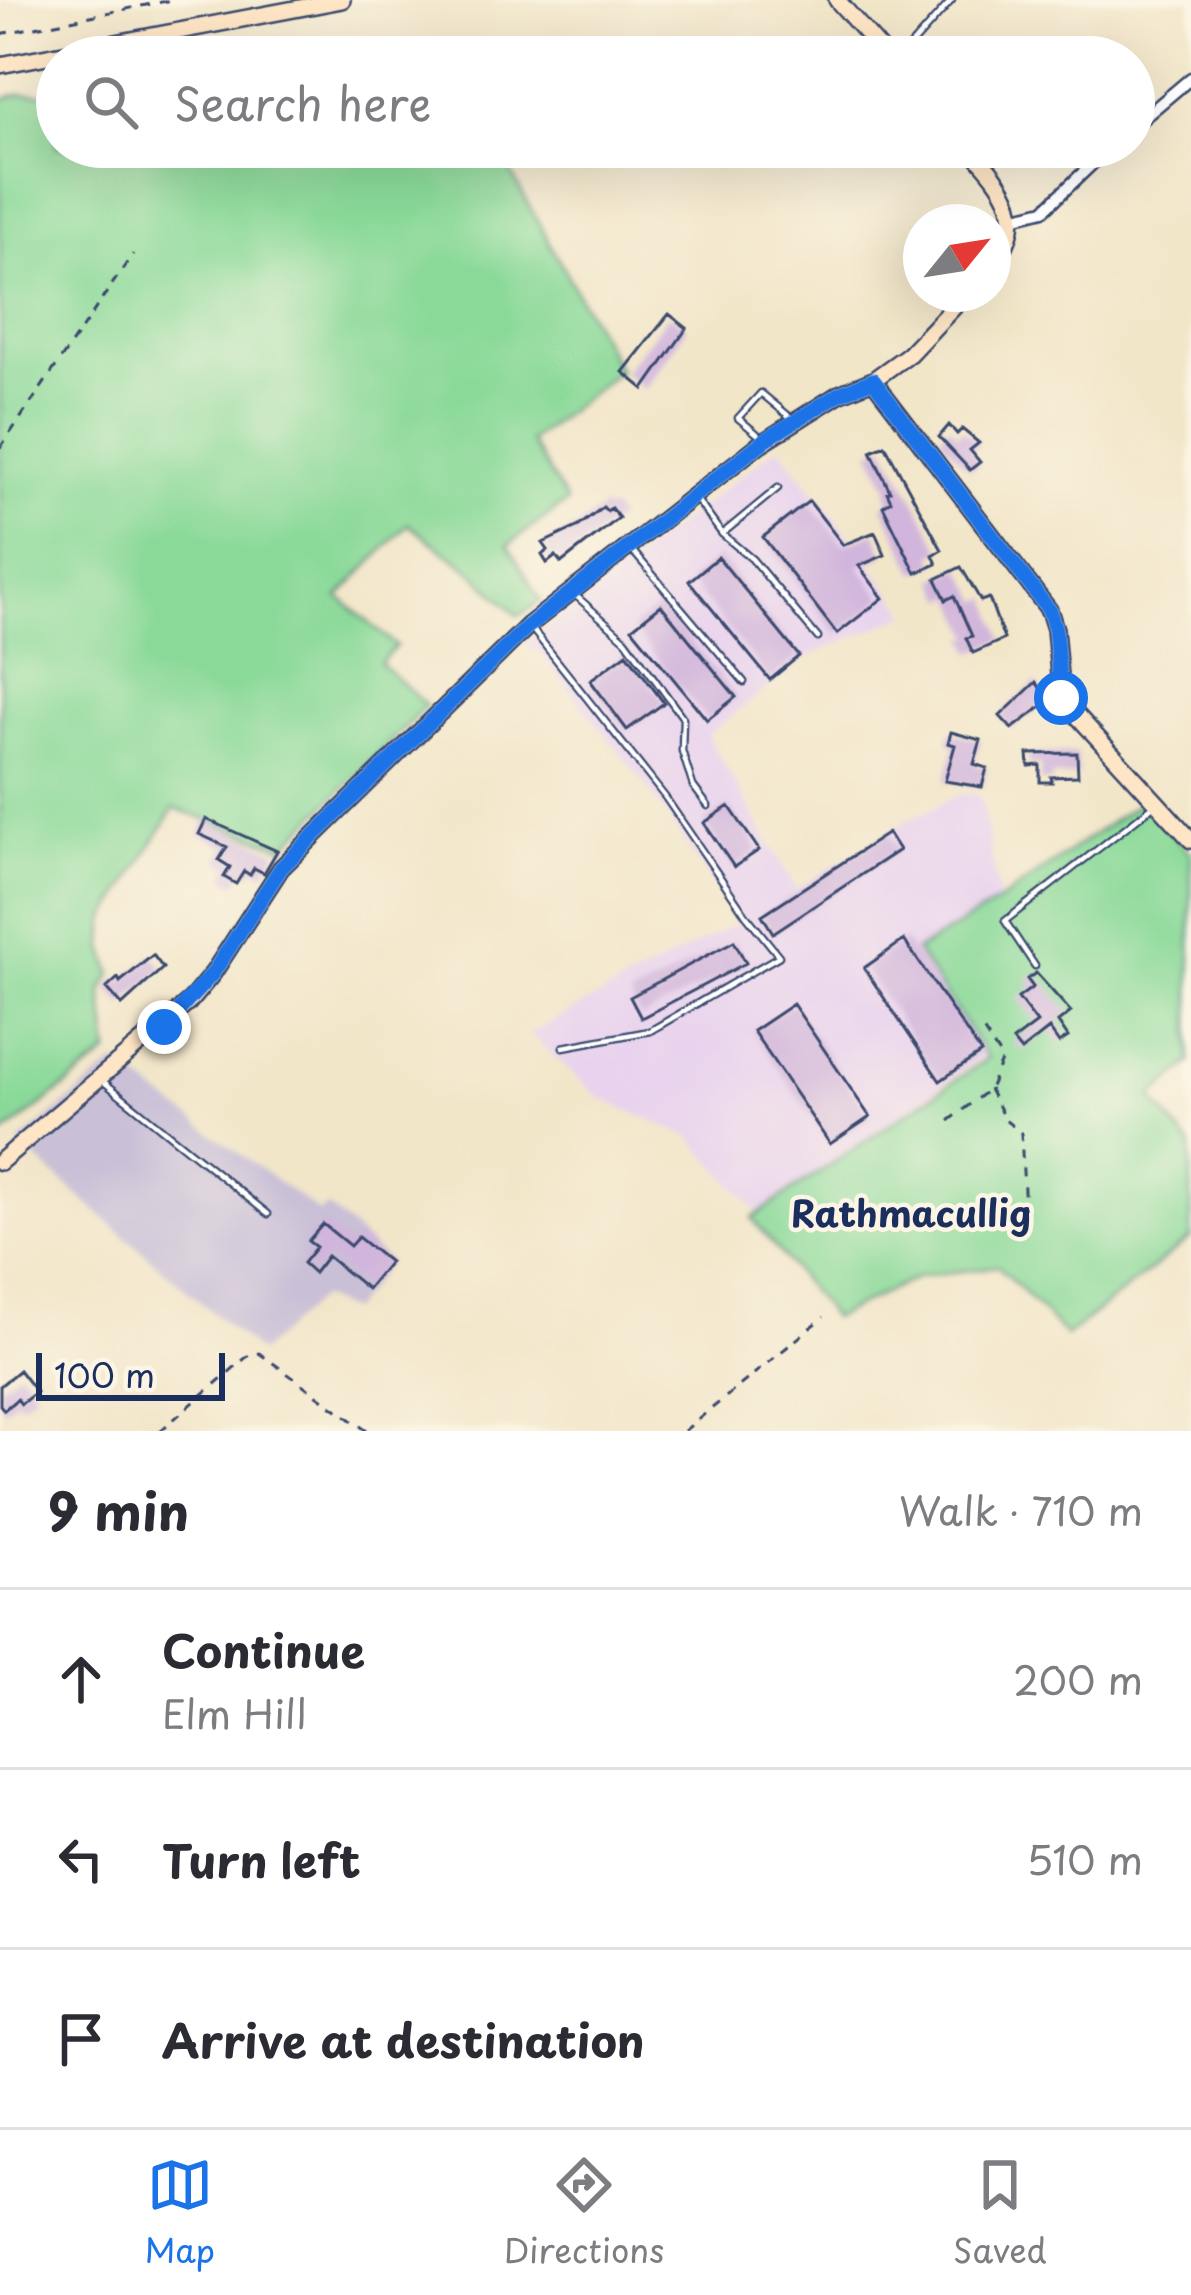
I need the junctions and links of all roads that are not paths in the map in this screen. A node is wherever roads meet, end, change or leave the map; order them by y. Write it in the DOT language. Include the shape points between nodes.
graph roads {
  1 [pos="342,0"];
  2 [pos="837,0"];
  3 [pos="952,0"];
  4 [pos="318,2"];
  5 [pos="146,36"];
  6 [pos="869,36"];
  7 [pos="920,36"];
  8 [pos="36,58"];
  9 [pos="0,65"];
  10 [pos="1191,78"];
  11 [pos="1155,108"];
  12 [pos="987,168"];
  13 [pos="1088,168"];
  14 [pos="1012,218"];
  15 [pos="1011,225"];
  16 [pos="949,312"];
  17 [pos="873,380"];
  18 [pos="795,421"];
  19 [pos="765,440"];
  20 [pos="778,488"];
  21 [pos="692,494"];
  22 [pos="722,534"];
  23 [pos="628,546"];
  24 [pos="572,592"];
  25 [pos="529,625"];
  26 [pos="818,638"];
  27 [pos="744,682"];
  28 [pos="1158,802"];
  29 [pos="708,806"];
  30 [pos="1191,840"];
  31 [pos="1035,966"];
  32 [pos="563,1047"];
  33 [pos="98,1078"];
  34 [pos="0,1162"];
  35 [pos="268,1214"];
  1 -- 4 [label="street"];
  2 -- 6 [label="street"];
  3 -- 7 [label="lane"];
  4 -- 5 [label="street"];
  8 -- 9 [label="street"];
  10 -- 11 [label="street"];
  12 -- 14 [label="street" via="1003,186"];
  13 -- 14 [label="street" via="1044,210"];
  14 -- 15 [label="street"];
  16 -- 17 [label="street"];
  17 -- 18 [label="street"];
  17 -- 28 [label="street" via="1049,610 1061,698"];
  18 -- 19 [label="street"];
  18 -- 19 [label="lane" via="761,393 737,418"];
  19 -- 21 [label="street"];
  20 -- 22 [label="lane"];
  21 -- 22 [label="lane"];
  21 -- 23 [label="street"];
  22 -- 26 [label="lane"];
  23 -- 24 [label="street"];
  23 -- 27 [label="lane"];
  24 -- 25 [label="street"];
  24 -- 29 [label="lane" via="626,640 683,718 682,751"];
  25 -- 32 [label="lane" via="779,956 650,1030"];
  25 -- 33 [label="street" via="281,868 189,1002"];
  28 -- 30 [label="street"];
  28 -- 31 [label="lane" via="1005,921"];
  33 -- 34 [label="street"];
  33 -- 35 [label="lane"];
}
